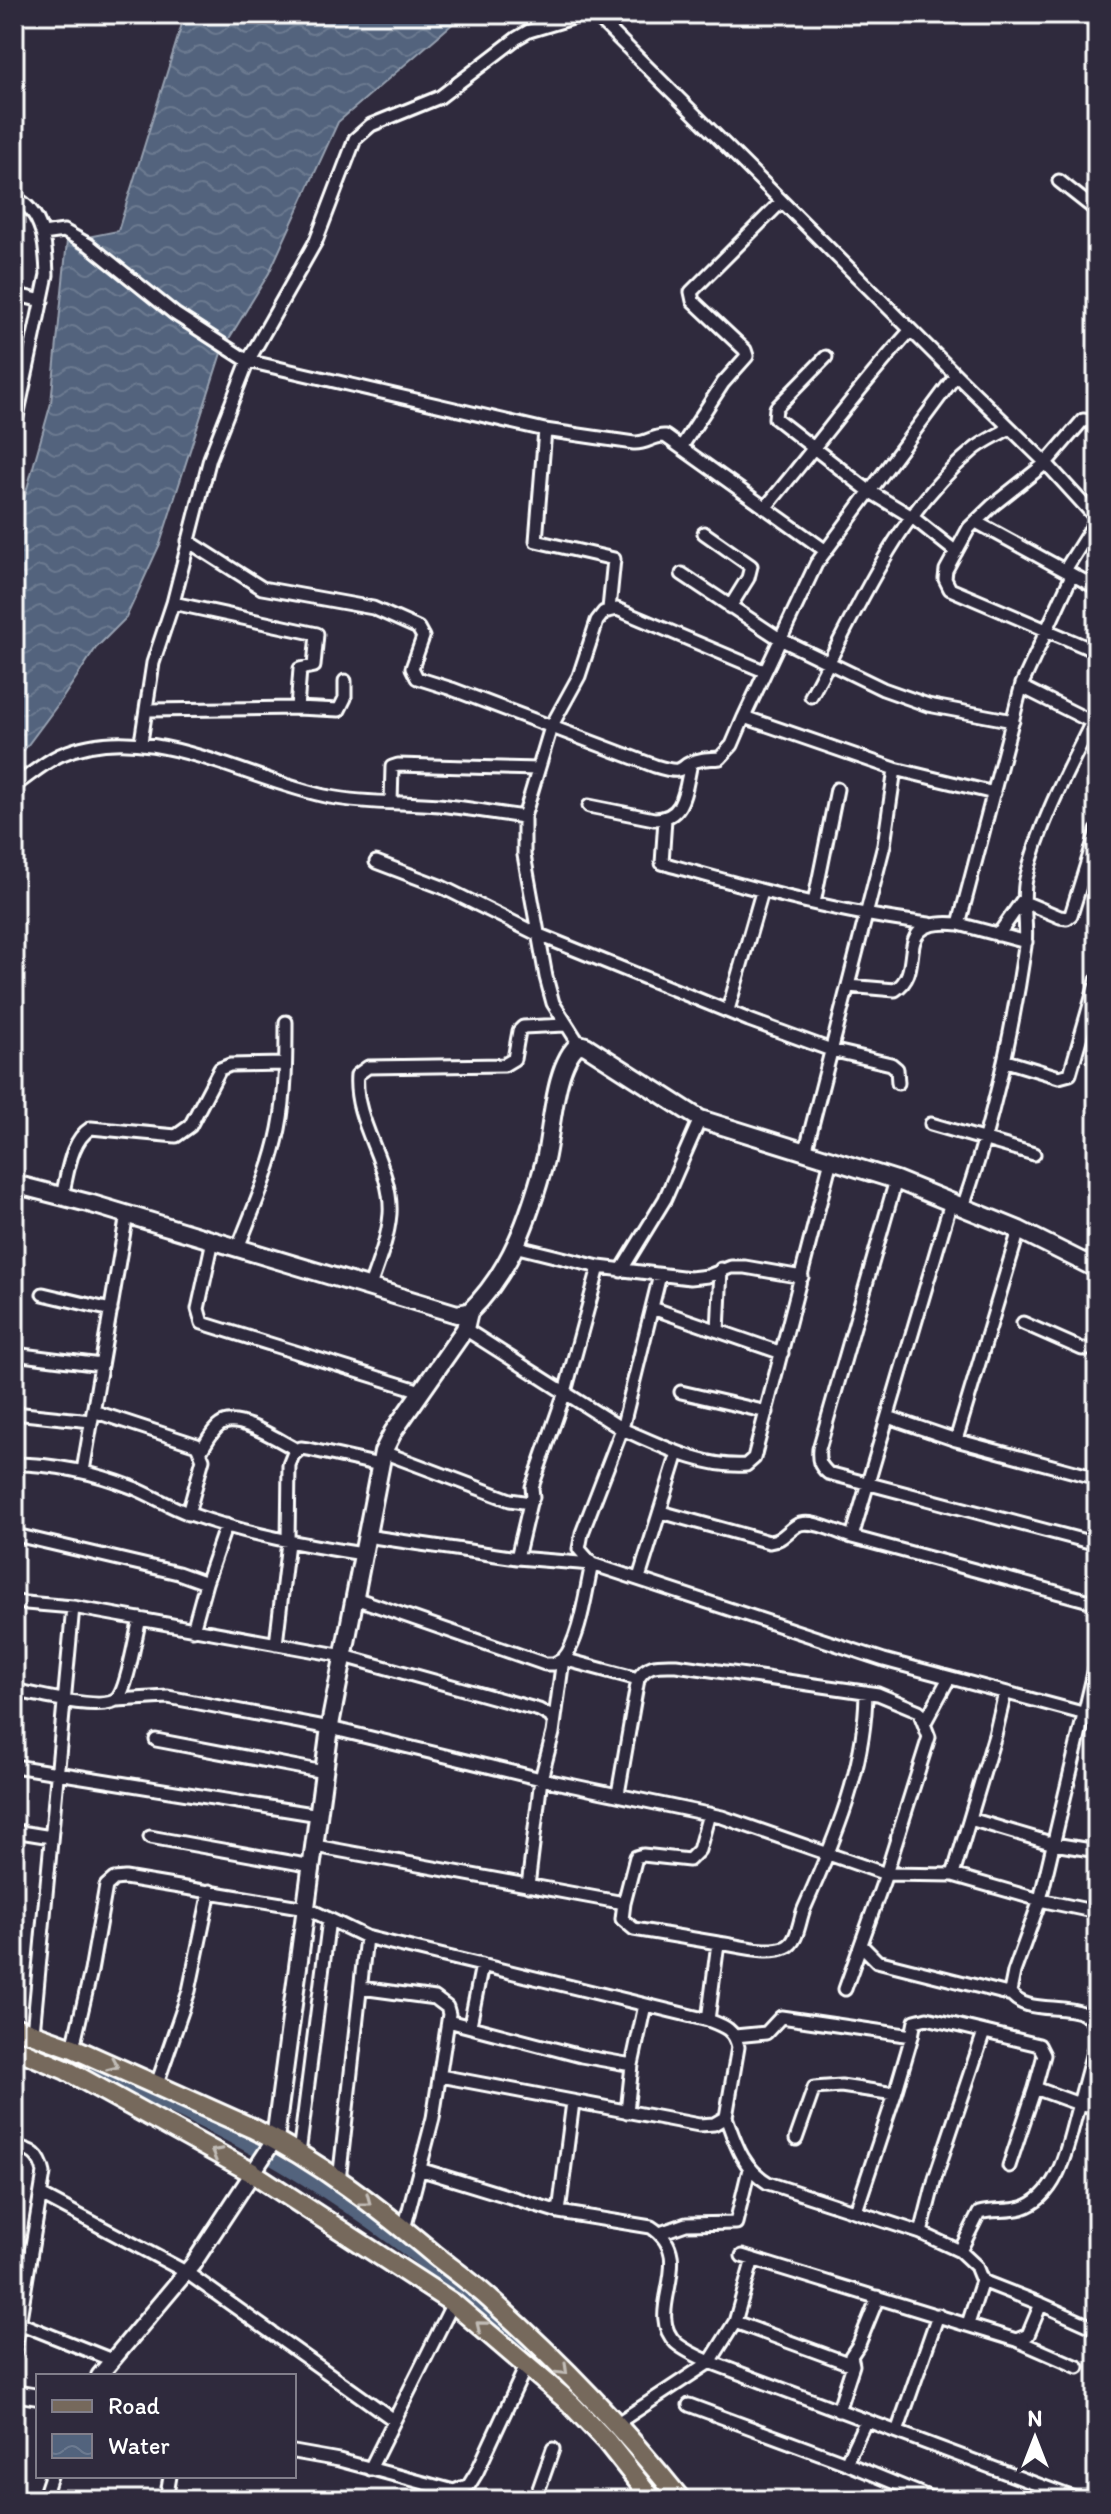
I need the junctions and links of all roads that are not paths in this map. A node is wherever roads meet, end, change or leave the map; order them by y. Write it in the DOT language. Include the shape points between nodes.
graph roads {
  1 [pos="586,14"];
  2 [pos="594,14"];
  3 [pos="1059,181"];
  4 [pos="14,198"];
  5 [pos="781,202"];
  6 [pos="1097,211"];
  7 [pos="43,234"];
  8 [pos="14,294"];
  9 [pos="42,301"];
  10 [pos="910,331"];
  11 [pos="826,357"];
  12 [pos="248,361"];
  13 [pos="956,375"];
  14 [pos="1097,422"];
  15 [pos="1008,429"];
  16 [pos="545,430"];
  17 [pos="14,431"];
  18 [pos="682,446"];
  19 [pos="815,449"];
  20 [pos="1046,463"];
  21 [pos="869,491"];
  22 [pos="765,508"];
  23 [pos="912,517"];
  24 [pos="1097,519"];
  25 [pos="976,522"];
  26 [pos="704,533"];
  27 [pos="188,541"];
  28 [pos="826,551"];
  29 [pos="956,552"];
  30 [pos="1068,573"];
  31 [pos="682,574"];
  32 [pos="1097,588"];
  33 [pos="173,603"];
  34 [pos="730,607"];
  35 [pos="609,609"];
  36 [pos="1047,629"];
  37 [pos="780,639"];
  38 [pos="1093,650"];
  39 [pos="830,661"];
  40 [pos="764,671"];
  41 [pos="345,681"];
  42 [pos="1022,687"];
  43 [pos="811,696"];
  44 [pos="297,708"];
  45 [pos="147,710"];
  46 [pos="744,717"];
  47 [pos="1013,721"];
  48 [pos="1094,723"];
  49 [pos="551,727"];
  50 [pos="141,742"];
  51 [pos="691,763"];
  52 [pos="538,769"];
  53 [pos="895,769"];
  54 [pos="14,786"];
  55 [pos="837,789"];
  56 [pos="994,793"];
  57 [pos="391,803"];
  58 [pos="589,806"];
  59 [pos="524,817"];
  60 [pos="665,819"];
  61 [pos="1097,831"];
  62 [pos="376,862"];
  63 [pos="762,892"];
  64 [pos="1022,901"];
  65 [pos="814,903"];
  66 [pos="866,916"];
  67 [pos="929,924"];
  68 [pos="959,924"];
  69 [pos="537,934"];
  70 [pos="998,935"];
  71 [pos="1026,942"];
  72 [pos="1097,980"];
  73 [pos="848,986"];
  74 [pos="1093,1008"];
  75 [pos="728,1010"];
  76 [pos="286,1022"];
  77 [pos="565,1025"];
  78 [pos="579,1044"];
  79 [pos="831,1050"];
  80 [pos="1006,1061"];
  81 [pos="285,1064"];
  82 [pos="898,1083"];
  83 [pos="700,1119"];
  84 [pos="931,1124"];
  85 [pos="986,1142"];
  86 [pos="805,1153"];
  87 [pos="1034,1154"];
  88 [pos="831,1160"];
  89 [pos="896,1180"];
  90 [pos="14,1184"];
  91 [pos="62,1196"];
  92 [pos="957,1204"];
  93 [pos="127,1214"];
  94 [pos="1019,1230"];
  95 [pos="213,1240"];
  96 [pos="518,1247"];
  97 [pos="238,1248"];
  98 [pos="599,1267"];
  99 [pos="721,1269"];
  100 [pos="1097,1269"];
  101 [pos="621,1271"];
  102 [pos="660,1275"];
  103 [pos="802,1277"];
  104 [pos="370,1286"];
  105 [pos="43,1294"];
  106 [pos="652,1308"];
  107 [pos="111,1310"];
  108 [pos="467,1321"];
  109 [pos="1023,1323"];
  110 [pos="718,1331"];
  111 [pos="1097,1345"];
  112 [pos="782,1353"];
  113 [pos="14,1354"];
  114 [pos="101,1365"];
  115 [pos="421,1391"];
  116 [pos="565,1392"];
  117 [pos="681,1392"];
  118 [pos="767,1412"];
  119 [pos="14,1413"];
  120 [pos="92,1416"];
  121 [pos="888,1417"];
  122 [pos="622,1429"];
  123 [pos="956,1440"];
  124 [pos="297,1450"];
  125 [pos="201,1451"];
  126 [pos="678,1453"];
  127 [pos="382,1458"];
  128 [pos="14,1464"];
  129 [pos="83,1471"];
  130 [pos="1097,1478"];
  131 [pos="868,1484"];
  132 [pos="530,1503"];
  133 [pos="661,1512"];
  134 [pos="188,1514"];
  135 [pos="226,1525"];
  136 [pos="20,1536"];
  137 [pos="366,1536"];
  138 [pos="852,1537"];
  139 [pos="288,1542"];
  140 [pos="1097,1544"];
  141 [pos="363,1554"];
  142 [pos="517,1558"];
  143 [pos="592,1564"];
  144 [pos="639,1578"];
  145 [pos="206,1583"];
  146 [pos="355,1598"];
  147 [pos="14,1602"];
  148 [pos="1097,1603"];
  149 [pos="73,1607"];
  150 [pos="140,1619"];
  151 [pos="193,1630"];
  152 [pos="276,1644"];
  153 [pos="344,1656"];
  154 [pos="563,1659"];
  155 [pos="1097,1660"];
  156 [pos="949,1678"];
  157 [pos="638,1679"];
  158 [pos="14,1690"];
  159 [pos="866,1692"];
  160 [pos="1005,1693"];
  161 [pos="63,1700"];
  162 [pos="117,1700"];
  163 [pos="1086,1714"];
  164 [pos="554,1722"];
  165 [pos="925,1722"];
  166 [pos="330,1728"];
  167 [pos="156,1740"];
  168 [pos="14,1766"];
  169 [pos="324,1772"];
  170 [pos="57,1774"];
  171 [pos="541,1779"];
  172 [pos="618,1794"];
  173 [pos="709,1814"];
  174 [pos="319,1815"];
  175 [pos="970,1819"];
  176 [pos="14,1831"];
  177 [pos="51,1837"];
  178 [pos="150,1837"];
  179 [pos="1054,1844"];
  180 [pos="315,1846"];
  181 [pos="1097,1851"];
  182 [pos="829,1855"];
  183 [pos="312,1866"];
  184 [pos="886,1874"];
  185 [pos="953,1875"];
  186 [pos="528,1886"];
  187 [pos="210,1891"];
  188 [pos="1040,1900"];
  189 [pos="624,1903"];
  190 [pos="306,1908"];
  191 [pos="1097,1912"];
  192 [pos="329,1919"];
  193 [pos="366,1937"];
  194 [pos="718,1943"];
  195 [pos="861,1945"];
  196 [pos="482,1965"];
  197 [pos="361,1988"];
  198 [pos="845,1989"];
  199 [pos="1012,1995"];
  200 [pos="645,2005"];
  201 [pos="708,2020"];
  202 [pos="448,2021"];
  203 [pos="470,2025"];
  204 [pos="14,2027"];
  205 [pos="984,2032"];
  206 [pos="33,2033"];
  207 [pos="735,2036"];
  208 [pos="912,2036"];
  209 [pos="14,2048"];
  210 [pos="73,2048"];
  211 [pos="632,2065"];
  212 [pos="440,2076"];
  213 [pos="157,2084"];
  214 [pos="1035,2088"];
  215 [pos="895,2094"];
  216 [pos="573,2102"];
  217 [pos="1079,2104"];
  218 [pos="1097,2109"];
  219 [pos="627,2112"];
  220 [pos="726,2117"];
  221 [pos="796,2139"];
  222 [pos="14,2147"];
  223 [pos="299,2154"];
  224 [pos="264,2156"];
  225 [pos="1009,2166"];
  226 [pos="419,2169"];
  227 [pos="749,2169"];
  228 [pos="339,2181"];
  229 [pos="41,2195"];
  230 [pos="856,2211"];
  231 [pos="559,2212"];
  232 [pos="404,2229"];
  233 [pos="660,2233"];
  234 [pos="921,2233"];
  235 [pos="960,2251"];
  236 [pos="186,2272"];
  237 [pos="982,2281"];
  238 [pos="878,2297"];
  239 [pos="453,2303"];
  240 [pos="1041,2304"];
  241 [pos="938,2315"];
  242 [pos="735,2322"];
  243 [pos="19,2323"];
  244 [pos="968,2324"];
  245 [pos="1097,2329"];
  246 [pos="1016,2340"];
  247 [pos="14,2355"];
  248 [pos="112,2360"];
  249 [pos="710,2362"];
  250 [pos="527,2364"];
  251 [pos="853,2365"];
  252 [pos="1078,2367"];
  253 [pos="101,2374"];
  254 [pos="14,2393"];
  255 [pos="36,2397"];
  256 [pos="689,2405"];
  257 [pos="838,2411"];
  258 [pos="394,2420"];
  259 [pos="866,2420"];
  260 [pos="616,2424"];
  261 [pos="897,2432"];
  262 [pos="553,2449"];
  263 [pos="296,2452"];
  264 [pos="846,2463"];
  265 [pos="370,2469"];
  266 [pos="50,2478"];
  267 [pos="170,2478"];
  268 [pos="431,2487"];
  269 [pos="454,2491"];
  270 [pos="43,2500"];
  271 [pos="166,2500"];
  272 [pos="423,2500"];
  273 [pos="472,2500"];
  274 [pos="535,2500"];
  275 [pos="653,2500"];
  276 [pos="681,2500"];
  277 [pos="936,2500"];
  278 [pos="1079,2500"];
  1 -- 12 [label="street" via="529,31 440,97 371,125 355,139 316,241"];
  2 -- 5 [label="street"];
  3 -- 6 [label="street"];
  4 -- 7 [label="street" via="38,219"];
  5 -- 10 [label="street"];
  5 -- 18 [label="street" via="691,292 693,301 747,356"];
  7 -- 9 [label="street" via="47,275"];
  7 -- 12 [label="street" via="64,231 89,245 175,314"];
  8 -- 9 [label="street"];
  9 -- 17 [label="street"];
  10 -- 13 [label="street"];
  10 -- 19 [label="street"];
  11 -- 19 [label="street" via="774,413 780,424"];
  12 -- 16 [label="street"];
  12 -- 27 [label="street" via="210,458"];
  13 -- 15 [label="street"];
  13 -- 21 [label="street"];
  14 -- 20 [label="street" via="1083,420"];
  15 -- 20 [label="street"];
  15 -- 23 [label="street" via="973,450"];
  16 -- 18 [label="street" via="643,444 665,436"];
  16 -- 35 [label="street" via="536,541 614,559"];
  18 -- 22 [label="street"];
  19 -- 21 [label="street"];
  19 -- 22 [label="street"];
  20 -- 24 [label="street"];
  20 -- 25 [label="street"];
  21 -- 23 [label="street"];
  21 -- 28 [label="street"];
  22 -- 28 [label="street"];
  23 -- 29 [label="street"];
  23 -- 39 [label="street" via="872,577"];
  24 -- 30 [label="street"];
  25 -- 29 [label="street"];
  25 -- 30 [label="street"];
  26 -- 34 [label="street" via="751,566"];
  27 -- 33 [label="street"];
  27 -- 49 [label="street" via="262,588 353,603 418,628 423,637 412,672 417,678"];
  28 -- 37 [label="street"];
  29 -- 36 [label="street" via="946,570 950,589"];
  30 -- 32 [label="street"];
  30 -- 36 [label="street"];
  31 -- 34 [label="street"];
  33 -- 44 [label="street" via="317,634 315,664 300,669"];
  33 -- 45 [label="street" via="153,663"];
  34 -- 37 [label="street"];
  35 -- 40 [label="street"];
  35 -- 49 [label="street" via="597,621 579,676"];
  36 -- 38 [label="street"];
  36 -- 42 [label="street"];
  37 -- 39 [label="street"];
  37 -- 40 [label="street"];
  39 -- 43 [label="street"];
  39 -- 47 [label="street" via="928,705"];
  40 -- 46 [label="street"];
  41 -- 44 [label="street" via="339,710"];
  42 -- 47 [label="street"];
  42 -- 48 [label="street"];
  44 -- 45 [label="street"];
  45 -- 50 [label="street"];
  46 -- 51 [label="street" via="726,754"];
  46 -- 53 [label="street"];
  47 -- 56 [label="street"];
  48 -- 64 [label="street" via="1059,787"];
  49 -- 51 [label="street" via="674,772"];
  49 -- 52 [label="street"];
  50 -- 54 [label="street" via="60,755"];
  50 -- 57 [label="street" via="282,786"];
  51 -- 60 [label="street" via="680,806"];
  52 -- 57 [label="street" via="398,765 390,773"];
  52 -- 59 [label="street"];
  53 -- 56 [label="street"];
  53 -- 66 [label="street"];
  55 -- 65 [label="street"];
  56 -- 68 [label="street"];
  57 -- 59 [label="street"];
  58 -- 60 [label="street"];
  59 -- 69 [label="street" via="524,855"];
  60 -- 63 [label="street" via="662,863"];
  61 -- 64 [label="street" via="1071,915 1060,917"];
  62 -- 69 [label="street" via="442,887"];
  63 -- 65 [label="street"];
  63 -- 75 [label="street"];
  64 -- 70 [label="street"];
  64 -- 71 [label="street"];
  65 -- 66 [label="street"];
  66 -- 67 [label="street"];
  66 -- 73 [label="street"];
  67 -- 68 [label="street"];
  67 -- 73 [label="street" via="920,929 901,987 886,991"];
  68 -- 70 [label="street"];
  69 -- 75 [label="street"];
  69 -- 77 [label="street" via="553,1003"];
  70 -- 71 [label="street"];
  71 -- 80 [label="street"];
  72 -- 74 [label="street"];
  73 -- 79 [label="street"];
  74 -- 80 [label="street" via="1070,1074 1059,1077"];
  75 -- 79 [label="street"];
  76 -- 81 [label="street"];
  77 -- 78 [label="street"];
  77 -- 104 [label="street" via="523,1027 514,1059 504,1065 368,1067 357,1075 390,1212"];
  78 -- 83 [label="main road"];
  78 -- 96 [label="main road" via="569,1054"];
  79 -- 82 [label="street" via="891,1064"];
  79 -- 86 [label="street"];
  80 -- 85 [label="street"];
  81 -- 91 [label="street" via="220,1069 190,1126 176,1136 91,1128 75,1147"];
  81 -- 97 [label="street" via="280,1127"];
  83 -- 86 [label="main road"];
  83 -- 101 [label="street" via="665,1199"];
  84 -- 85 [label="street"];
  85 -- 87 [label="street"];
  85 -- 92 [label="street"];
  86 -- 88 [label="main road"];
  88 -- 89 [label="main road"];
  88 -- 103 [label="street"];
  89 -- 92 [label="main road"];
  89 -- 131 [label="street" via="818,1460 828,1473"];
  90 -- 91 [label="main road"];
  91 -- 93 [label="main road"];
  92 -- 94 [label="main road"];
  92 -- 121 [label="street"];
  93 -- 95 [label="main road"];
  93 -- 107 [label="street"];
  94 -- 100 [label="main road"];
  94 -- 123 [label="street"];
  95 -- 97 [label="main road"];
  95 -- 115 [label="street" via="198,1309 202,1323"];
  96 -- 98 [label="street"];
  96 -- 108 [label="main road"];
  97 -- 104 [label="main road"];
  98 -- 101 [label="street"];
  98 -- 116 [label="street"];
  99 -- 102 [label="street" via="700,1278"];
  99 -- 103 [label="street" via="745,1267"];
  99 -- 110 [label="street"];
  101 -- 102 [label="street"];
  102 -- 106 [label="street"];
  103 -- 112 [label="street"];
  104 -- 108 [label="main road"];
  105 -- 107 [label="street"];
  106 -- 110 [label="street"];
  106 -- 122 [label="street"];
  107 -- 114 [label="street"];
  108 -- 115 [label="main road"];
  108 -- 116 [label="street"];
  109 -- 111 [label="street" via="1082,1349"];
  110 -- 112 [label="street"];
  112 -- 118 [label="street"];
  113 -- 114 [label="street"];
  114 -- 120 [label="street"];
  115 -- 127 [label="main road"];
  116 -- 122 [label="street"];
  116 -- 132 [label="street"];
  117 -- 118 [label="street"];
  118 -- 126 [label="street" via="754,1458 746,1465"];
  119 -- 120 [label="street"];
  120 -- 125 [label="street" via="181,1439"];
  120 -- 129 [label="street"];
  121 -- 123 [label="street"];
  121 -- 131 [label="street"];
  122 -- 126 [label="street"];
  122 -- 143 [label="street" via="580,1541 579,1549"];
  123 -- 130 [label="street"];
  124 -- 125 [label="street" via="231,1421 220,1424"];
  124 -- 127 [label="street"];
  124 -- 139 [label="street" via="289,1465"];
  125 -- 134 [label="street" via="202,1467"];
  126 -- 133 [label="street"];
  127 -- 132 [label="street"];
  127 -- 137 [label="main road"];
  128 -- 129 [label="street"];
  129 -- 134 [label="street"];
  131 -- 138 [label="street"];
  131 -- 140 [label="street"];
  132 -- 142 [label="street"];
  133 -- 138 [label="street" via="769,1542 803,1523"];
  133 -- 144 [label="street"];
  134 -- 135 [label="street"];
  135 -- 139 [label="street"];
  135 -- 145 [label="street"];
  136 -- 145 [label="street"];
  137 -- 141 [label="main road"];
  137 -- 142 [label="street"];
  138 -- 148 [label="street"];
  139 -- 141 [label="street"];
  139 -- 152 [label="street"];
  141 -- 146 [label="main road"];
  142 -- 143 [label="street"];
  143 -- 144 [label="street"];
  143 -- 154 [label="street"];
  144 -- 156 [label="street"];
  145 -- 151 [label="street"];
  146 -- 153 [label="main road"];
  146 -- 154 [label="street" via="545,1664"];
  147 -- 149 [label="street"];
  149 -- 150 [label="street"];
  149 -- 161 [label="street"];
  150 -- 151 [label="street"];
  150 -- 162 [label="street"];
  151 -- 152 [label="street"];
  152 -- 153 [label="street"];
  153 -- 164 [label="street" via="539,1710"];
  153 -- 166 [label="main road"];
  154 -- 157 [label="street"];
  154 -- 164 [label="street"];
  155 -- 163 [label="street"];
  156 -- 160 [label="street"];
  156 -- 165 [label="street"];
  157 -- 159 [label="street" via="653,1665 676,1665"];
  157 -- 172 [label="street"];
  158 -- 161 [label="street"];
  159 -- 165 [label="street" via="905,1703"];
  159 -- 182 [label="street" via="857,1774"];
  160 -- 163 [label="street"];
  160 -- 175 [label="street"];
  161 -- 162 [label="street" via="102,1705"];
  161 -- 170 [label="street"];
  162 -- 166 [label="street" via="168,1697"];
  163 -- 179 [label="street"];
  164 -- 171 [label="street"];
  165 -- 184 [label="street" via="929,1737"];
  166 -- 169 [label="main road"];
  166 -- 171 [label="street"];
  167 -- 169 [label="street"];
  168 -- 170 [label="street"];
  169 -- 174 [label="main road"];
  170 -- 174 [label="street"];
  170 -- 177 [label="street"];
  171 -- 172 [label="street"];
  171 -- 186 [label="street"];
  172 -- 173 [label="street"];
  173 -- 182 [label="street"];
  173 -- 189 [label="street" via="694,1857 636,1857"];
  174 -- 180 [label="main road"];
  175 -- 179 [label="street"];
  175 -- 185 [label="street"];
  176 -- 177 [label="street"];
  177 -- 206 [label="street"];
  178 -- 183 [label="street"];
  179 -- 181 [label="street"];
  179 -- 188 [label="street"];
  180 -- 183 [label="main road"];
  180 -- 186 [label="street"];
  182 -- 184 [label="street"];
  182 -- 194 [label="street" via="791,1943 773,1950"];
  183 -- 190 [label="main road"];
  184 -- 185 [label="street"];
  184 -- 195 [label="street"];
  185 -- 188 [label="street"];
  186 -- 189 [label="street"];
  187 -- 190 [label="street"];
  187 -- 210 [label="street" via="125,1878 106,1886"];
  187 -- 213 [label="street" via="189,1991"];
  188 -- 191 [label="street"];
  188 -- 199 [label="street" via="1014,1972"];
  189 -- 194 [label="street" via="622,1919 634,1929"];
  190 -- 192 [label="street"];
  190 -- 224 [label="main road"];
  192 -- 193 [label="street"];
  192 -- 223 [label="street"];
  193 -- 196 [label="street"];
  193 -- 197 [label="street"];
  194 -- 201 [label="street"];
  195 -- 198 [label="street"];
  195 -- 199 [label="street" via="877,1961"];
  196 -- 200 [label="street"];
  196 -- 203 [label="street"];
  197 -- 202 [label="street" via="435,1998 447,2007"];
  197 -- 228 [label="street"];
  199 -- 217 [label="street" via="1025,2006 1085,2014 1096,2027"];
  200 -- 201 [label="street"];
  200 -- 211 [label="street"];
  201 -- 207 [label="street"];
  202 -- 203 [label="street"];
  202 -- 212 [label="street"];
  203 -- 211 [label="street"];
  204 -- 206 [label="main road"];
  205 -- 208 [label="street" via="920,2018"];
  205 -- 214 [label="street" via="1044,2050"];
  205 -- 234 [label="street"];
  206 -- 210 [label="main road"];
  207 -- 208 [label="street" via="766,2033 781,2017"];
  207 -- 220 [label="street" via="738,2047"];
  208 -- 215 [label="street"];
  224 -- 209 [label="main road, one-way"];
  210 -- 213 [label="main road, one-way"];
  211 -- 219 [label="street"];
  212 -- 216 [label="street"];
  212 -- 226 [label="street"];
  213 -- 224 [label="main road"];
  214 -- 217 [label="street"];
  214 -- 225 [label="street"];
  215 -- 221 [label="street" via="814,2088"];
  215 -- 230 [label="street"];
  216 -- 219 [label="street"];
  216 -- 231 [label="street"];
  217 -- 218 [label="street"];
  217 -- 235 [label="street" via="1055,2180 1041,2199 1022,2208 979,2213"];
  219 -- 220 [label="street" via="699,2125"];
  220 -- 227 [label="street"];
  222 -- 229 [label="street" via="41,2160"];
  223 -- 224 [label="main road"];
  223 -- 228 [label="main road"];
  224 -- 236 [label="street"];
  224 -- 239 [label="main road"];
  226 -- 231 [label="street"];
  226 -- 232 [label="street"];
  227 -- 230 [label="street" via="768,2183"];
  227 -- 233 [label="street" via="736,2223 686,2224"];
  228 -- 232 [label="main road, one-way"];
  229 -- 236 [label="street"];
  229 -- 243 [label="street"];
  230 -- 234 [label="street"];
  231 -- 233 [label="street" via="651,2227"];
  232 -- 260 [label="main road, one-way" via="492,2301"];
  233 -- 249 [label="street" via="672,2255 664,2318 669,2333 677,2345"];
  234 -- 235 [label="street"];
  235 -- 237 [label="street" via="976,2266"];
  236 -- 248 [label="street"];
  236 -- 258 [label="street"];
  237 -- 240 [label="street"];
  237 -- 244 [label="street"];
  238 -- 241 [label="street"];
  238 -- 242 [label="street" via="747,2257"];
  238 -- 251 [label="street" via="851,2356"];
  250 -- 239 [label="main road, one-way"];
  239 -- 258 [label="street"];
  240 -- 245 [label="street"];
  240 -- 246 [label="street" via="1028,2335"];
  241 -- 244 [label="street"];
  241 -- 261 [label="street"];
  242 -- 249 [label="street"];
  242 -- 251 [label="street"];
  243 -- 247 [label="street"];
  243 -- 248 [label="street"];
  244 -- 246 [label="street"];
  246 -- 252 [label="street"];
  248 -- 253 [label="street"];
  249 -- 257 [label="street"];
  249 -- 260 [label="street"];
  250 -- 269 [label="street" via="477,2472 469,2485"];
  250 -- 275 [label="main road" via="607,2442"];
  251 -- 257 [label="street"];
  254 -- 255 [label="street"];
  256 -- 264 [label="street"];
  257 -- 259 [label="street"];
  258 -- 265 [label="street"];
  259 -- 261 [label="street"];
  259 -- 264 [label="street"];
  260 -- 276 [label="main road"];
  261 -- 278 [label="street"];
  262 -- 274 [label="street"];
  263 -- 265 [label="street"];
  264 -- 277 [label="street"];
  265 -- 268 [label="street"];
  266 -- 270 [label="street"];
  267 -- 271 [label="street"];
  268 -- 269 [label="street"];
  268 -- 272 [label="street"];
  269 -- 273 [label="street"];
}
